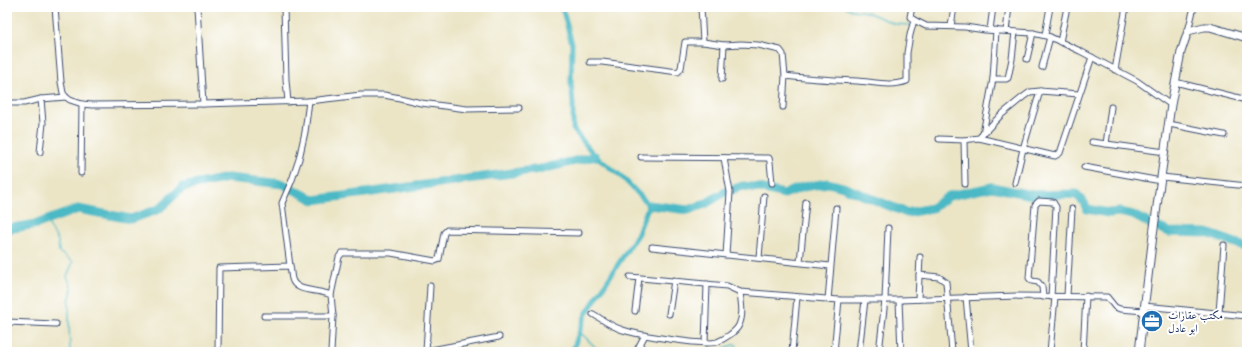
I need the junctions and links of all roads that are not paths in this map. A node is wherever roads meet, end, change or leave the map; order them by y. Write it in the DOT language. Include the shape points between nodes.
graph roads {
  1 [pos="55,7"];
  2 [pos="197,7"];
  3 [pos="284,7"];
  4 [pos="702,7"];
  5 [pos="912,7"];
  6 [pos="954,7"];
  7 [pos="993,7"];
  8 [pos="1009,7"];
  9 [pos="1050,7"];
  10 [pos="1067,7"];
  11 [pos="1126,7"];
  12 [pos="1194,7"];
  13 [pos="914,20"];
  14 [pos="951,26"];
  15 [pos="993,30"];
  16 [pos="1006,32"];
  17 [pos="1015,32"];
  18 [pos="1188,32"];
  19 [pos="1033,34"];
  20 [pos="1047,36"];
  21 [pos="1247,38"];
  22 [pos="703,42"];
  23 [pos="1060,42"];
  24 [pos="724,45"];
  25 [pos="1092,58"];
  26 [pos="1027,59"];
  27 [pos="590,62"];
  28 [pos="1042,67"];
  29 [pos="1115,70"];
  30 [pos="785,76"];
  31 [pos="722,79"];
  32 [pos="993,80"];
  33 [pos="1175,82"];
  34 [pos="1040,91"];
  35 [pos="1079,94"];
  36 [pos="66,97"];
  37 [pos="42,99"];
  38 [pos="1247,100"];
  39 [pos="309,101"];
  40 [pos="288,102"];
  41 [pos="7,103"];
  42 [pos="82,104"];
  43 [pos="203,104"];
  44 [pos="1172,104"];
  45 [pos="783,107"];
  46 [pos="1111,107"];
  47 [pos="518,108"];
  48 [pos="1169,124"];
  49 [pos="1224,135"];
  50 [pos="981,136"];
  51 [pos="939,139"];
  52 [pos="964,140"];
  53 [pos="1092,142"];
  54 [pos="1106,144"];
  55 [pos="1023,149"];
  56 [pos="40,152"];
  57 [pos="1165,152"];
  58 [pos="640,157"];
  59 [pos="724,158"];
  60 [pos="1084,167"];
  61 [pos="81,174"];
  62 [pos="1162,179"];
  63 [pos="772,183"];
  64 [pos="1015,183"];
  65 [pos="964,184"];
  66 [pos="1247,186"];
  67 [pos="764,196"];
  68 [pos="806,202"];
  69 [pos="836,208"];
  70 [pos="1072,209"];
  71 [pos="888,228"];
  72 [pos="579,233"];
  73 [pos="1224,245"];
  74 [pos="652,247"];
  75 [pos="726,255"];
  76 [pos="920,257"];
  77 [pos="758,258"];
  78 [pos="800,262"];
  79 [pos="290,266"];
  80 [pos="830,266"];
  81 [pos="919,275"];
  82 [pos="630,277"];
  83 [pos="639,278"];
  84 [pos="674,280"];
  85 [pos="707,284"];
  86 [pos="430,286"];
  87 [pos="740,292"];
  88 [pos="331,295"];
  89 [pos="1067,296"];
  90 [pos="1086,296"];
  91 [pos="797,297"];
  92 [pos="966,297"];
  93 [pos="1043,297"];
  94 [pos="1053,297"];
  95 [pos="948,298"];
  96 [pos="918,299"];
  97 [pos="828,300"];
  98 [pos="839,300"];
  99 [pos="865,300"];
  100 [pos="886,300"];
  101 [pos="899,300"];
  102 [pos="1144,308"];
  103 [pos="635,311"];
  104 [pos="1219,313"];
  105 [pos="593,314"];
  106 [pos="669,314"];
  107 [pos="264,316"];
  108 [pos="333,316"];
  109 [pos="1247,316"];
  110 [pos="7,322"];
  111 [pos="56,324"];
  112 [pos="645,335"];
  113 [pos="500,337"];
  114 [pos="705,343"];
  115 [pos="424,351"];
  116 [pos="218,352"];
  117 [pos="331,352"];
  118 [pos="636,352"];
  119 [pos="792,352"];
  120 [pos="834,352"];
  121 [pos="859,352"];
  122 [pos="879,352"];
  123 [pos="901,352"];
  124 [pos="952,352"];
  125 [pos="970,352"];
  126 [pos="1050,352"];
  127 [pos="1083,352"];
  128 [pos="1139,352"];
  1 -- 36 [label="street" via="60,82"];
  2 -- 43 [label="street"];
  3 -- 40 [label="street"];
  4 -- 22 [label="street"];
  5 -- 13 [label="street" via="910,17"];
  6 -- 14 [label="street"];
  7 -- 15 [label="street"];
  8 -- 16 [label="street"];
  9 -- 20 [label="street"];
  10 -- 23 [label="street"];
  11 -- 29 [label="street"];
  12 -- 18 [label="street"];
  13 -- 14 [label="street" via="926,26"];
  13 -- 30 [label="street" via="907,53 907,81 900,84 881,84"];
  14 -- 15 [label="street"];
  15 -- 16 [label="street"];
  15 -- 32 [label="street"];
  16 -- 17 [label="street"];
  17 -- 19 [label="street"];
  17 -- 32 [label="street" via="1008,78"];
  18 -- 21 [label="main road" via="1210,27"];
  18 -- 33 [label="main road"];
  19 -- 20 [label="street"];
  19 -- 26 [label="street"];
  20 -- 23 [label="street"];
  20 -- 28 [label="street"];
  22 -- 24 [label="street"];
  22 -- 27 [label="street" via="685,42 682,68 678,72"];
  23 -- 25 [label="street"];
  24 -- 30 [label="street" via="758,45 780,50 783,54"];
  24 -- 31 [label="street"];
  25 -- 29 [label="street"];
  25 -- 35 [label="street"];
  29 -- 44 [label="street"];
  30 -- 45 [label="street"];
  32 -- 50 [label="street"];
  33 -- 38 [label="street"];
  33 -- 44 [label="main road"];
  34 -- 35 [label="street"];
  34 -- 50 [label="street" via="1023,96"];
  34 -- 55 [label="street"];
  35 -- 55 [label="street" via="1060,153 1055,156"];
  36 -- 37 [label="street"];
  36 -- 42 [label="street"];
  37 -- 41 [label="street"];
  37 -- 56 [label="street"];
  39 -- 40 [label="street"];
  39 -- 47 [label="street" via="384,95 467,110"];
  39 -- 79 [label="street" via="299,159 282,203"];
  40 -- 43 [label="street"];
  42 -- 43 [label="street"];
  42 -- 61 [label="street"];
  44 -- 48 [label="main road"];
  46 -- 54 [label="street"];
  48 -- 49 [label="street"];
  48 -- 57 [label="main road"];
  50 -- 52 [label="street"];
  50 -- 55 [label="street"];
  51 -- 52 [label="street"];
  52 -- 65 [label="street"];
  53 -- 54 [label="street"];
  54 -- 57 [label="street"];
  55 -- 64 [label="street"];
  57 -- 62 [label="main road"];
  58 -- 59 [label="street"];
  59 -- 63 [label="street" via="769,158"];
  59 -- 75 [label="street" via="730,192"];
  60 -- 62 [label="street"];
  62 -- 66 [label="street"];
  62 -- 102 [label="main road"];
  67 -- 77 [label="street"];
  68 -- 78 [label="street"];
  69 -- 80 [label="street"];
  70 -- 89 [label="street"];
  71 -- 100 [label="street"];
  72 -- 88 [label="street" via="447,230 444,233 439,259 435,261 391,253 342,254"];
  73 -- 104 [label="street"];
  74 -- 75 [label="street"];
  75 -- 77 [label="street"];
  76 -- 81 [label="street"];
  77 -- 78 [label="street"];
  78 -- 80 [label="street"];
  79 -- 88 [label="street" via="292,280 297,286 307,290 324,291"];
  79 -- 116 [label="street" via="219,268"];
  80 -- 97 [label="street"];
  81 -- 95 [label="street" via="943,279 946,282"];
  81 -- 96 [label="street"];
  82 -- 83 [label="street"];
  83 -- 84 [label="street"];
  83 -- 103 [label="street"];
  84 -- 85 [label="street"];
  84 -- 106 [label="street"];
  85 -- 87 [label="street" via="727,286"];
  85 -- 114 [label="street"];
  86 -- 115 [label="street"];
  87 -- 91 [label="street"];
  87 -- 114 [label="street" via="742,312 739,326 728,336 716,342"];
  88 -- 108 [label="street"];
  89 -- 90 [label="street"];
  89 -- 94 [label="street"];
  90 -- 102 [label="street" via="1107,297 1115,307"];
  90 -- 127 [label="street"];
  91 -- 97 [label="street"];
  91 -- 119 [label="street"];
  92 -- 93 [label="street"];
  92 -- 95 [label="street"];
  92 -- 125 [label="street"];
  93 -- 94 [label="street"];
  93 -- 94 [label="street" via="1040,284 1029,278 1035,205 1039,201 1050,201 1056,206"];
  94 -- 126 [label="street"];
  95 -- 96 [label="street"];
  95 -- 124 [label="street"];
  96 -- 101 [label="street"];
  97 -- 98 [label="street"];
  98 -- 99 [label="street"];
  98 -- 120 [label="street"];
  99 -- 100 [label="street"];
  99 -- 121 [label="street"];
  100 -- 101 [label="street"];
  100 -- 122 [label="street"];
  101 -- 123 [label="street"];
  102 -- 104 [label="street"];
  102 -- 128 [label="main road"];
  104 -- 109 [label="street"];
  105 -- 112 [label="street" via="623,330"];
  107 -- 108 [label="street"];
  108 -- 117 [label="street"];
  110 -- 111 [label="street"];
  112 -- 114 [label="street"];
  112 -- 118 [label="street"];
  113 -- 115 [label="street"];
}
